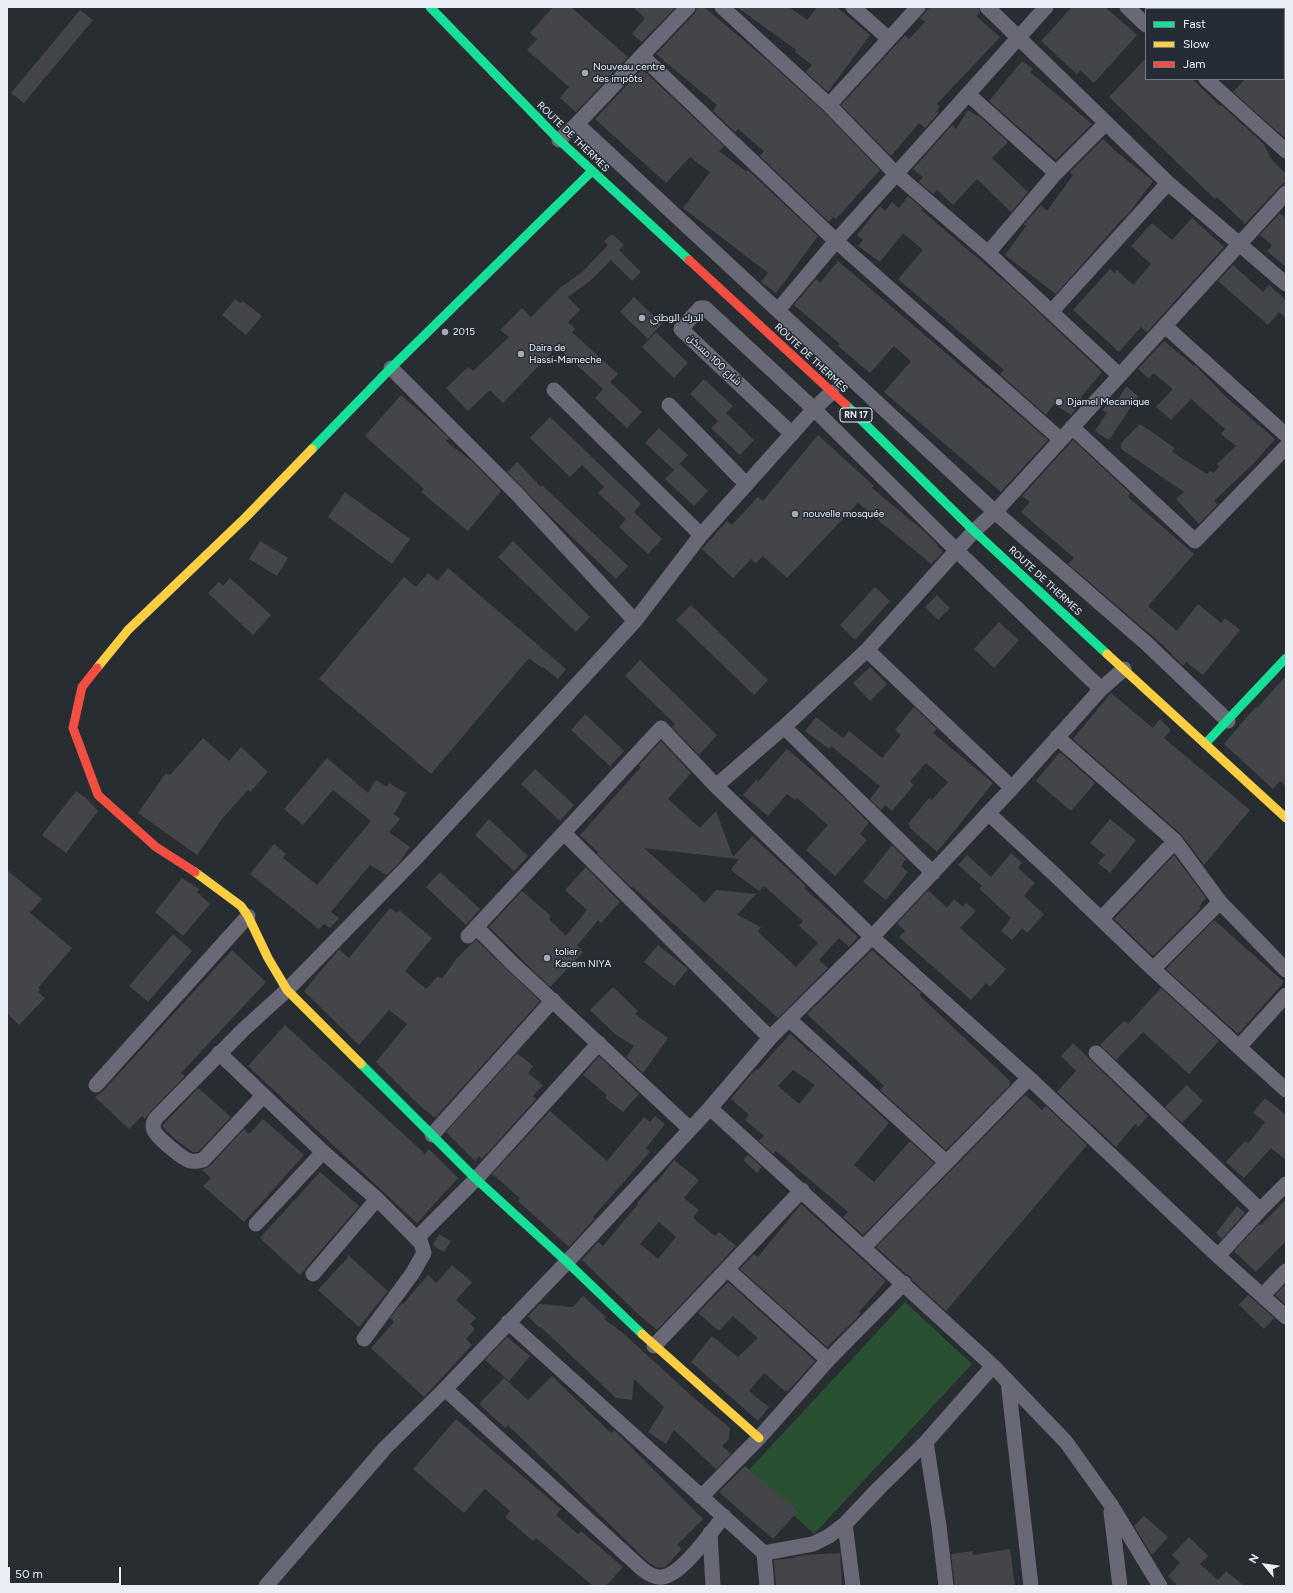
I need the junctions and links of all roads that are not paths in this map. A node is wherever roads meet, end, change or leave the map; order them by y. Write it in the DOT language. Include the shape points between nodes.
graph roads {
  1 [pos="430,7"];
  2 [pos="688,7"];
  3 [pos="722,7"];
  4 [pos="853,7"];
  5 [pos="918,7"];
  6 [pos="987,7"];
  7 [pos="1046,7"];
  8 [pos="1127,7"];
  9 [pos="1145,23"];
  10 [pos="1019,36"];
  11 [pos="889,39"];
  12 [pos="642,56"];
  13 [pos="1207,80"];
  14 [pos="968,94"];
  15 [pos="829,105"];
  16 [pos="1106,122"];
  17 [pos="577,124"];
  18 [pos="559,140"];
  19 [pos="1286,151"];
  20 [pos="592,171"];
  21 [pos="1056,173"];
  22 [pos="896,174"];
  23 [pos="1168,183"];
  24 [pos="1286,193"];
  25 [pos="836,241"];
  26 [pos="1240,244"];
  27 [pos="988,252"];
  28 [pos="1286,284"];
  29 [pos="778,310"];
  30 [pos="1052,311"];
  31 [pos="1165,326"];
  32 [pos="391,368"];
  33 [pos="1119,375"];
  34 [pos="554,390"];
  35 [pos="832,392"];
  36 [pos="670,405"];
  37 [pos="814,409"];
  38 [pos="1072,427"];
  39 [pos="792,434"];
  40 [pos="1286,435"];
  41 [pos="1060,439"];
  42 [pos="1286,447"];
  43 [pos="746,484"];
  44 [pos="995,512"];
  45 [pos="974,531"];
  46 [pos="700,535"];
  47 [pos="956,550"];
  48 [pos="635,621"];
  49 [pos="866,650"];
  50 [pos="1286,658"];
  51 [pos="1124,669"];
  52 [pos="1101,689"];
  53 [pos="1228,721"];
  54 [pos="784,727"];
  55 [pos="1057,737"];
  56 [pos="1205,744"];
  57 [pos="716,786"];
  58 [pos="1012,788"];
  59 [pos="988,813"];
  60 [pos="1286,818"];
  61 [pos="564,832"];
  62 [pos="1175,841"];
  63 [pos="932,872"];
  64 [pos="1220,902"];
  65 [pos="248,916"];
  66 [pos="1101,919"];
  67 [pos="872,937"];
  68 [pos="1153,969"];
  69 [pos="1286,970"];
  70 [pos="287,990"];
  71 [pos="1286,995"];
  72 [pos="553,1000"];
  73 [pos="790,1020"];
  74 [pos="770,1038"];
  75 [pos="600,1043"];
  76 [pos="1239,1047"];
  77 [pos="219,1053"];
  78 [pos="1096,1053"];
  79 [pos="1029,1078"];
  80 [pos="96,1085"];
  81 [pos="1286,1090"];
  82 [pos="263,1096"];
  83 [pos="710,1108"];
  84 [pos="690,1128"];
  85 [pos="432,1135"];
  86 [pos="323,1152"];
  87 [pos="946,1162"];
  88 [pos="476,1179"];
  89 [pos="1286,1184"];
  90 [pos="802,1190"];
  91 [pos="377,1199"];
  92 [pos="1260,1210"];
  93 [pos="256,1224"];
  94 [pos="417,1238"];
  95 [pos="864,1247"];
  96 [pos="1218,1256"];
  97 [pos="567,1262"];
  98 [pos="727,1269"];
  99 [pos="1286,1271"];
  100 [pos="313,1274"];
  101 [pos="904,1283"];
  102 [pos="1263,1296"];
  103 [pos="1286,1317"];
  104 [pos="508,1322"];
  105 [pos="364,1339"];
  106 [pos="654,1346"];
  107 [pos="828,1360"];
  108 [pos="993,1366"];
  109 [pos="1008,1381"];
  110 [pos="445,1389"];
  111 [pos="759,1438"];
  112 [pos="926,1442"];
  113 [pos="700,1497"];
  114 [pos="1111,1505"];
  115 [pos="724,1516"];
  116 [pos="845,1524"];
  117 [pos="710,1533"];
  118 [pos="764,1553"];
  119 [pos="266,1586"];
  120 [pos="713,1586"];
  121 [pos="767,1586"];
  122 [pos="853,1586"];
  123 [pos="946,1586"];
  124 [pos="1030,1586"];
  125 [pos="1120,1586"];
  126 [pos="1160,1586"];
  1 -- 18 [label="street, ROUTE DE THERMES / RN 17"];
  2 -- 12 [label="street"];
  3 -- 15 [label="street"];
  4 -- 11 [label="street"];
  5 -- 11 [label="street"];
  6 -- 10 [label="street"];
  7 -- 10 [label="street"];
  8 -- 9 [label="street"];
  10 -- 14 [label="street"];
  10 -- 16 [label="street"];
  11 -- 15 [label="street"];
  12 -- 17 [label="street"];
  12 -- 25 [label="street"];
  13 -- 19 [label="street"];
  14 -- 21 [label="street"];
  14 -- 22 [label="street"];
  15 -- 22 [label="street"];
  16 -- 21 [label="street"];
  16 -- 23 [label="street"];
  17 -- 18 [label="street"];
  17 -- 29 [label="street"];
  18 -- 20 [label="street, ROUTE DE THERMES / RN 17"];
  20 -- 32 [label="street"];
  20 -- 35 [label="street, ROUTE DE THERMES / RN 17"];
  21 -- 27 [label="street"];
  22 -- 25 [label="street"];
  22 -- 27 [label="street"];
  23 -- 26 [label="street"];
  23 -- 30 [label="street"];
  24 -- 26 [label="street"];
  25 -- 29 [label="street"];
  25 -- 41 [label="street"];
  26 -- 28 [label="street"];
  26 -- 31 [label="street"];
  27 -- 30 [label="street"];
  29 -- 44 [label="street"];
  30 -- 33 [label="street"];
  31 -- 33 [label="street"];
  31 -- 40 [label="street"];
  32 -- 48 [label="street" via="517,494"];
  32 -- 65 [label="street" via="246,517 128,630 82,687 73,728 98,795 156,847 210,882 241,906"];
  33 -- 38 [label="street"];
  34 -- 46 [label="street"];
  35 -- 37 [label="street"];
  35 -- 45 [label="street, ROUTE DE THERMES / RN 17"];
  36 -- 43 [label="street"];
  37 -- 39 [label="street"];
  37 -- 39 [label="street, شارع 100 مسكن" via="705,308 700,308 681,329"];
  37 -- 47 [label="street"];
  38 -- 41 [label="street"];
  38 -- 42 [label="street" via="1196,541"];
  39 -- 43 [label="street"];
  41 -- 44 [label="street"];
  43 -- 46 [label="street"];
  44 -- 45 [label="street"];
  44 -- 53 [label="street" via="1146,644"];
  45 -- 47 [label="street"];
  45 -- 51 [label="street, ROUTE DE THERMES / RN 17"];
  46 -- 48 [label="street"];
  47 -- 49 [label="street"];
  47 -- 52 [label="street"];
  48 -- 70 [label="street" via="418,856"];
  49 -- 54 [label="street"];
  49 -- 58 [label="street"];
  50 -- 53 [label="street"];
  51 -- 52 [label="street"];
  51 -- 56 [label="street, ROUTE DE THERMES / RN 17"];
  52 -- 55 [label="street"];
  53 -- 56 [label="street"];
  54 -- 57 [label="street"];
  54 -- 63 [label="street"];
  55 -- 58 [label="street"];
  55 -- 62 [label="street"];
  56 -- 60 [label="street, ROUTE DE THERMES / RN 17"];
  57 -- 61 [label="street" via="661,728"];
  57 -- 67 [label="street"];
  58 -- 59 [label="street"];
  59 -- 63 [label="street"];
  59 -- 66 [label="street"];
  61 -- 72 [label="street" via="472,931"];
  61 -- 74 [label="street"];
  62 -- 64 [label="street"];
  62 -- 66 [label="street"];
  63 -- 67 [label="street"];
  64 -- 68 [label="street"];
  64 -- 69 [label="street"];
  65 -- 70 [label="street"];
  65 -- 80 [label="street"];
  66 -- 68 [label="street"];
  67 -- 73 [label="street"];
  67 -- 79 [label="street"];
  68 -- 76 [label="street"];
  70 -- 77 [label="street"];
  70 -- 85 [label="street"];
  71 -- 76 [label="street"];
  72 -- 75 [label="street"];
  72 -- 85 [label="street"];
  73 -- 74 [label="street"];
  73 -- 87 [label="street"];
  74 -- 83 [label="street"];
  75 -- 84 [label="street"];
  75 -- 88 [label="street"];
  76 -- 81 [label="street"];
  77 -- 82 [label="street"];
  77 -- 82 [label="street" via="156,1118 154,1130 158,1136 185,1158 192,1161 203,1160"];
  78 -- 92 [label="street"];
  79 -- 87 [label="street"];
  79 -- 96 [label="street"];
  82 -- 86 [label="street"];
  83 -- 84 [label="street"];
  83 -- 90 [label="street"];
  84 -- 97 [label="street"];
  85 -- 88 [label="street"];
  86 -- 91 [label="street"];
  86 -- 93 [label="street"];
  87 -- 95 [label="street"];
  88 -- 94 [label="street"];
  88 -- 97 [label="street"];
  89 -- 92 [label="street"];
  90 -- 95 [label="street"];
  90 -- 98 [label="street"];
  91 -- 94 [label="street"];
  91 -- 100 [label="street"];
  92 -- 96 [label="street"];
  94 -- 105 [label="street" via="424,1251 421,1260"];
  95 -- 101 [label="street"];
  96 -- 102 [label="street"];
  97 -- 104 [label="street"];
  97 -- 106 [label="street"];
  98 -- 106 [label="street"];
  98 -- 107 [label="street"];
  99 -- 102 [label="street"];
  101 -- 107 [label="street"];
  101 -- 108 [label="street"];
  102 -- 103 [label="street"];
  104 -- 110 [label="street"];
  104 -- 113 [label="street"];
  106 -- 111 [label="street"];
  107 -- 111 [label="street"];
  108 -- 109 [label="street"];
  108 -- 112 [label="street"];
  109 -- 114 [label="street" via="1066,1442"];
  109 -- 124 [label="street"];
  110 -- 117 [label="street" via="651,1575 661,1578 672,1574 684,1564"];
  110 -- 119 [label="street" via="385,1448"];
  111 -- 113 [label="street"];
  112 -- 116 [label="street"];
  112 -- 123 [label="street"];
  113 -- 115 [label="street"];
  114 -- 125 [label="street"];
  114 -- 126 [label="street"];
  115 -- 117 [label="street"];
  115 -- 118 [label="street"];
  116 -- 118 [label="street" via="813,1544"];
  116 -- 122 [label="street"];
  117 -- 120 [label="street"];
  118 -- 121 [label="street"];
}
